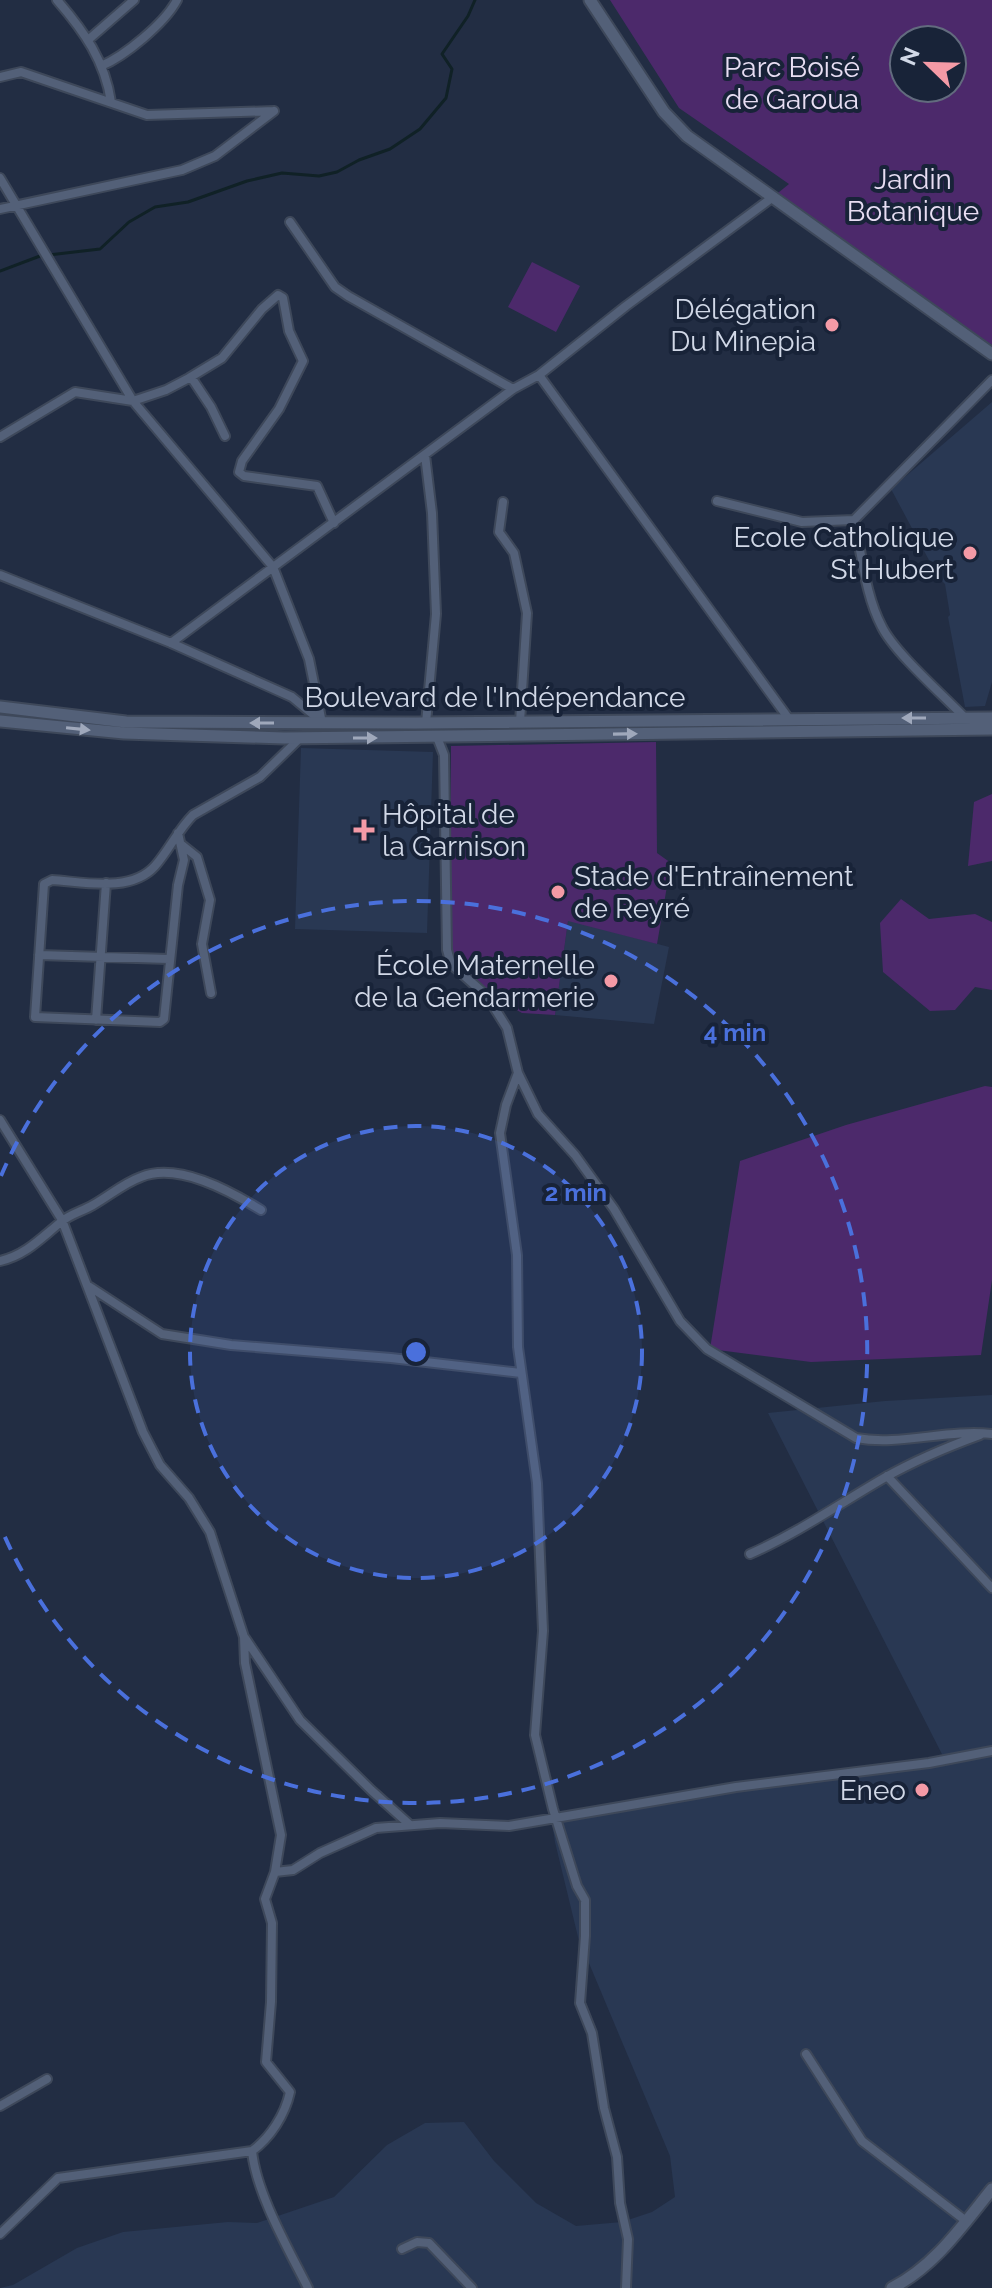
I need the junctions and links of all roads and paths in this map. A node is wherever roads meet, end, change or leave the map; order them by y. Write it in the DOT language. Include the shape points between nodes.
graph roads {
  1 [pos="57,0"];
  2 [pos="134,0"];
  3 [pos="177,0"];
  4 [pos="590,0"];
  5 [pos="88,40"];
  6 [pos="101,66"];
  7 [pos="0,77"];
  8 [pos="111,102"];
  9 [pos="0,178"];
  10 [pos="773,197"];
  11 [pos="15,206"];
  12 [pos="0,209"];
  13 [pos="290,222"];
  14 [pos="992,354"];
  15 [pos="539,375"];
  16 [pos="191,377"];
  17 [pos="992,380"];
  18 [pos="513,389"];
  19 [pos="133,401"];
  20 [pos="225,436"];
  21 [pos="0,437"];
  22 [pos="425,455"];
  23 [pos="717,501"];
  24 [pos="503,502"];
  25 [pos="854,520"];
  26 [pos="334,523"];
  27 [pos="273,567"];
  28 [pos="0,575"];
  29 [pos="171,643"];
  30 [pos="0,707"];
  31 [pos="965,718"];
  32 [pos="992,718"];
  33 [pos="789,719"];
  34 [pos="0,721"];
  35 [pos="520,722"];
  36 [pos="320,723"];
  37 [pos="426,723"];
  38 [pos="992,729"];
  39 [pos="437,737"];
  40 [pos="300,738"];
  41 [pos="178,833"];
  42 [pos="182,845"];
  43 [pos="106,883"];
  44 [pos="39,955"];
  45 [pos="100,957"];
  46 [pos="169,959"];
  47 [pos="211,993"];
  48 [pos="96,1020"];
  49 [pos="518,1073"];
  50 [pos="0,1120"];
  51 [pos="261,1210"];
  52 [pos="62,1220"];
  53 [pos="0,1261"];
  54 [pos="89,1287"];
  55 [pos="521,1373"];
  56 [pos="988,1434"];
  57 [pos="887,1476"];
  58 [pos="750,1554"];
  59 [pos="992,1588"];
  60 [pos="244,1637"];
  61 [pos="992,1751"];
  62 [pos="556,1817"];
  63 [pos="410,1825"];
  64 [pos="275,1872"];
  65 [pos="806,2054"];
  66 [pos="47,2079"];
  67 [pos="0,2106"];
  68 [pos="252,2151"];
  69 [pos="992,2189"];
  70 [pos="966,2221"];
  71 [pos="0,2234"];
  72 [pos="402,2249"];
  73 [pos="308,2288"];
  74 [pos="472,2288"];
  75 [pos="626,2288"];
  76 [pos="892,2288"];
  1 -- 5 [label="street"];
  2 -- 5 [label="street"];
  3 -- 6 [label="street" via="130,47"];
  4 -- 10 [label="main road" via="664,112 687,136"];
  5 -- 6 [label="street"];
  6 -- 8 [label="street"];
  7 -- 8 [label="street" via="21,72"];
  8 -- 11 [label="street" via="147,115 274,111 215,156 182,170"];
  9 -- 11 [label="street"];
  10 -- 14 [label="main road"];
  10 -- 15 [label="street"];
  11 -- 12 [label="street"];
  11 -- 19 [label="street"];
  13 -- 18 [label="street" via="335,287"];
  15 -- 18 [label="street"];
  15 -- 33 [label="street"];
  16 -- 19 [label="street"];
  16 -- 20 [label="street"];
  16 -- 26 [label="street" via="222,358 272,297 283,298 289,331 303,361 239,472 317,486"];
  17 -- 25 [label="street"];
  18 -- 22 [label="street"];
  19 -- 21 [label="street" via="75,392"];
  19 -- 27 [label="street"];
  22 -- 26 [label="street"];
  22 -- 37 [label="street" via="436,614"];
  23 -- 25 [label="street" via="802,522"];
  24 -- 35 [label="street" via="499,532 514,553 527,613"];
  25 -- 31 [label="street" via="881,627"];
  26 -- 27 [label="street"];
  27 -- 29 [label="street"];
  27 -- 36 [label="street" via="309,659"];
  28 -- 29 [label="street"];
  29 -- 36 [label="street" via="292,697"];
  36 -- 30 [label="main road, Boulevard de l'Indépendance, one-way" via="126,722"];
  31 -- 32 [label="main road, Boulevard de l'Indépendance"];
  31 -- 33 [label="main road, Boulevard de l'Indépendance, one-way"];
  33 -- 35 [label="main road, Boulevard de l'Indépendance"];
  34 -- 40 [label="main road, Boulevard de l'Indépendance, one-way" via="124,733"];
  35 -- 37 [label="main road, Boulevard de l'Indépendance"];
  36 -- 37 [label="main road, Boulevard de l'Indépendance"];
  39 -- 38 [label="main road, Boulevard de l'Indépendance, one-way"];
  40 -- 39 [label="main road, Boulevard de l'Indépendance, one-way"];
  39 -- 49 [label="street" via="444,755 447,950 451,964 495,1005"];
  40 -- 41 [label="street" via="260,777 193,815"];
  41 -- 42 [label="street"];
  41 -- 43 [label="street" via="147,874"];
  42 -- 46 [label="street"];
  42 -- 47 [label="street" via="197,857 210,900 202,944"];
  43 -- 44 [label="street" via="44,884"];
  43 -- 45 [label="street"];
  44 -- 45 [label="street"];
  44 -- 48 [label="street" via="35,1017"];
  45 -- 46 [label="street"];
  45 -- 48 [label="street"];
  46 -- 48 [label="street" via="160,1022"];
  49 -- 55 [label="street" via="500,1133 517,1255"];
  49 -- 56 [label="street" via="538,1114 614,1209 680,1321 707,1349 856,1438"];
  50 -- 52 [label="street"];
  51 -- 52 [label="street" via="232,1194 166,1172 142,1176"];
  52 -- 53 [label="street" via="29,1249"];
  52 -- 54 [label="street"];
  54 -- 55 [label="street" via="162,1334"];
  54 -- 60 [label="street" via="143,1432 160,1465 210,1532"];
  55 -- 62 [label="street" via="537,1483 543,1631 535,1735"];
  56 -- 57 [label="street"];
  57 -- 58 [label="street" via="781,1541"];
  57 -- 59 [label="street"];
  60 -- 63 [label="street" via="300,1720"];
  60 -- 64 [label="street" via="280,1822"];
  61 -- 62 [label="street"];
  62 -- 63 [label="street" via="502,1826"];
  62 -- 75 [label="street" via="585,1900 580,2003 592,2033 617,2157 628,2239"];
  63 -- 64 [label="street" via="363,1832 293,1870"];
  64 -- 68 [label="street" via="265,1899 272,1923 266,2062 290,2092 264,2142"];
  65 -- 70 [label="street" via="862,2141"];
  66 -- 67 [label="street"];
  68 -- 71 [label="street" via="58,2178"];
  68 -- 73 [label="street" via="280,2232"];
  69 -- 70 [label="main road"];
  70 -- 76 [label="main road" via="922,2270"];
  72 -- 74 [label="street" via="429,2243"];
}
